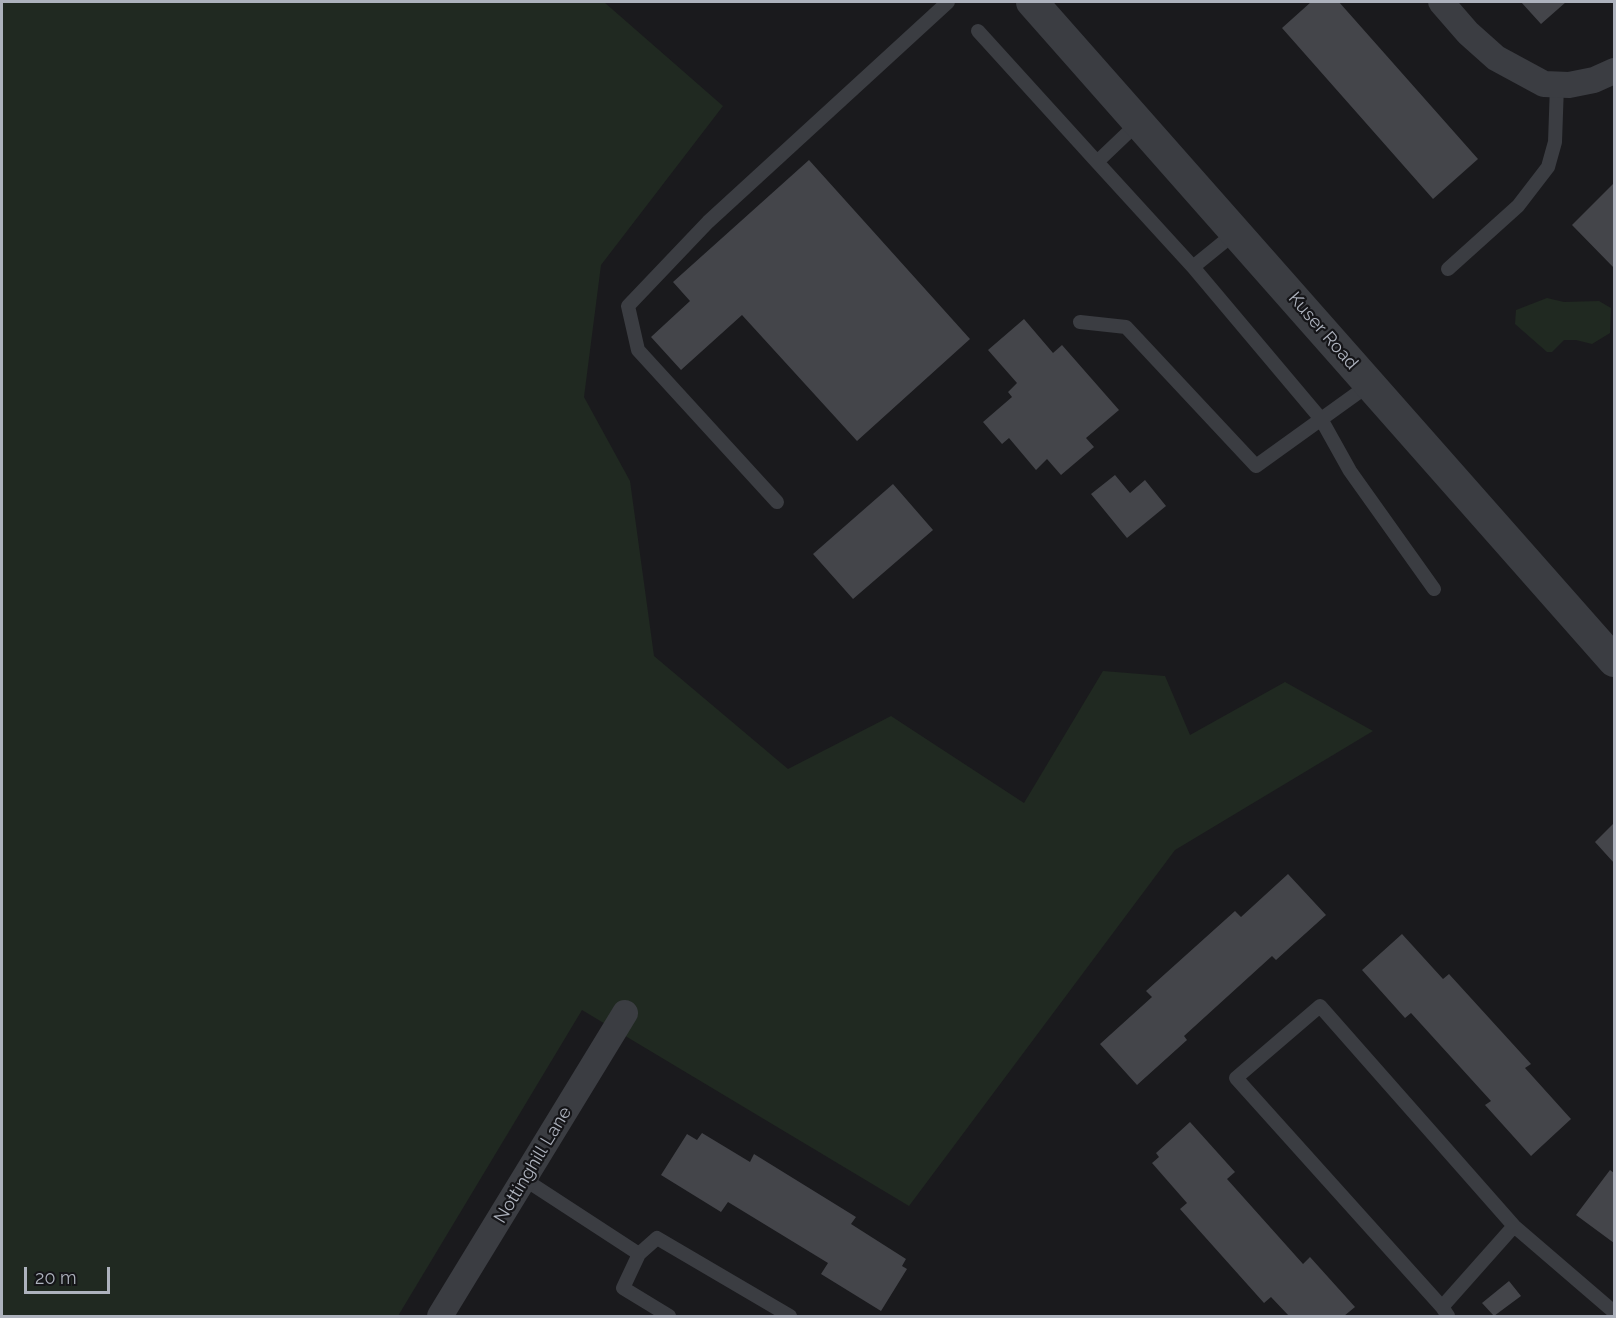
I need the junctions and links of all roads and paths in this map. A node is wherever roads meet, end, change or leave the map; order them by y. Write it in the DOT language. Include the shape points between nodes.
graph roads {
  1 [pos="948,2"];
  2 [pos="1032,2"];
  3 [pos="1441,2"];
  4 [pos="978,31"];
  5 [pos="1614,71"];
  6 [pos="1557,85"];
  7 [pos="1139,122"];
  8 [pos="1097,162"];
  9 [pos="1236,232"];
  10 [pos="1193,267"];
  11 [pos="1448,269"];
  12 [pos="1080,322"];
  13 [pos="1370,384"];
  14 [pos="1321,419"];
  15 [pos="777,502"];
  16 [pos="1434,589"];
  17 [pos="1614,659"];
  18 [pos="625,1013"];
  19 [pos="524,1179"];
  20 [pos="1514,1226"];
  21 [pos="639,1254"];
  22 [pos="1445,1312"];
  23 [pos="1614,1312"];
  24 [pos="440,1317"];
  25 [pos="669,1317"];
  26 [pos="790,1317"];
  1 -- 15 [label="lane" via="708,222 628,306 638,350"];
  2 -- 7 [label="street, Kuser Road"];
  3 -- 6 [label="street" via="1496,58 1544,84"];
  4 -- 8 [label="lane"];
  5 -- 6 [label="street" via="1594,80"];
  6 -- 11 [label="lane" via="1555,142 1548,167 1518,206"];
  7 -- 8 [label="lane"];
  7 -- 9 [label="street, Kuser Road"];
  8 -- 10 [label="lane"];
  9 -- 10 [label="lane"];
  9 -- 13 [label="street, Kuser Road"];
  10 -- 14 [label="lane"];
  12 -- 14 [label="lane" via="1126,327 1256,466"];
  13 -- 14 [label="lane"];
  13 -- 17 [label="street, Kuser Road"];
  14 -- 16 [label="lane" via="1350,471"];
  18 -- 19 [label="street, Nottinghill Lane"];
  19 -- 21 [label="lane"];
  19 -- 24 [label="street, Nottinghill Lane"];
  20 -- 22 [label="lane"];
  20 -- 22 [label="lane" via="1320,1006 1236,1078"];
  20 -- 23 [label="lane"];
  21 -- 25 [label="lane" via="623,1288"];
  21 -- 26 [label="lane" via="657,1238"];
}
